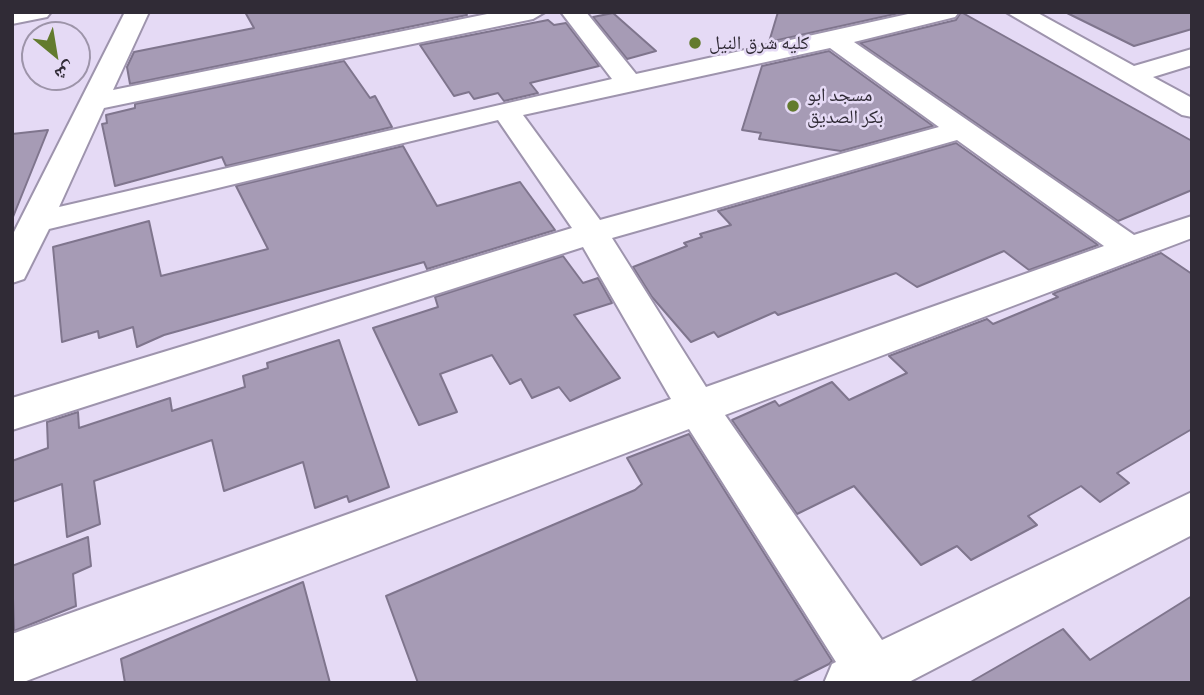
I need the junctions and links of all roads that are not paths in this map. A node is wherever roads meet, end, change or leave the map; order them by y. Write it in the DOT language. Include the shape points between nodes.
graph roads {
  1 [pos="39,12"];
  2 [pos="137,12"];
  3 [pos="533,12"];
  4 [pos="573,12"];
  5 [pos="947,12"];
  6 [pos="1018,12"];
  7 [pos="12,17"];
  8 [pos="834,40"];
  9 [pos="1192,57"];
  10 [pos="1131,75"];
  11 [pos="630,85"];
  12 [pos="95,102"];
  13 [pos="1192,109"];
  14 [pos="505,110"];
  15 [pos="961,130"];
  16 [pos="37,222"];
  17 [pos="1192,226"];
  18 [pos="592,233"];
  19 [pos="1130,249"];
  20 [pos="12,271"];
  21 [pos="697,407"];
  22 [pos="12,414"];
  23 [pos="1192,512"];
  24 [pos="12,660"];
  25 [pos="868,679"];
  1 -- 7 [label="street"];
  2 -- 12 [label="street"];
  3 -- 12 [label="street"];
  4 -- 11 [label="street"];
  5 -- 8 [label="street"];
  6 -- 10 [label="street"];
  8 -- 11 [label="street"];
  8 -- 15 [label="street"];
  9 -- 10 [label="street"];
  10 -- 13 [label="street"];
  11 -- 14 [label="street"];
  12 -- 16 [label="street"];
  14 -- 16 [label="street"];
  14 -- 18 [label="street"];
  15 -- 18 [label="street"];
  15 -- 19 [label="street"];
  16 -- 20 [label="street"];
  17 -- 19 [label="street"];
  18 -- 21 [label="street"];
  18 -- 22 [label="street"];
  19 -- 21 [label="street"];
  21 -- 24 [label="street"];
  21 -- 25 [label="street"];
  23 -- 25 [label="street"];
}
